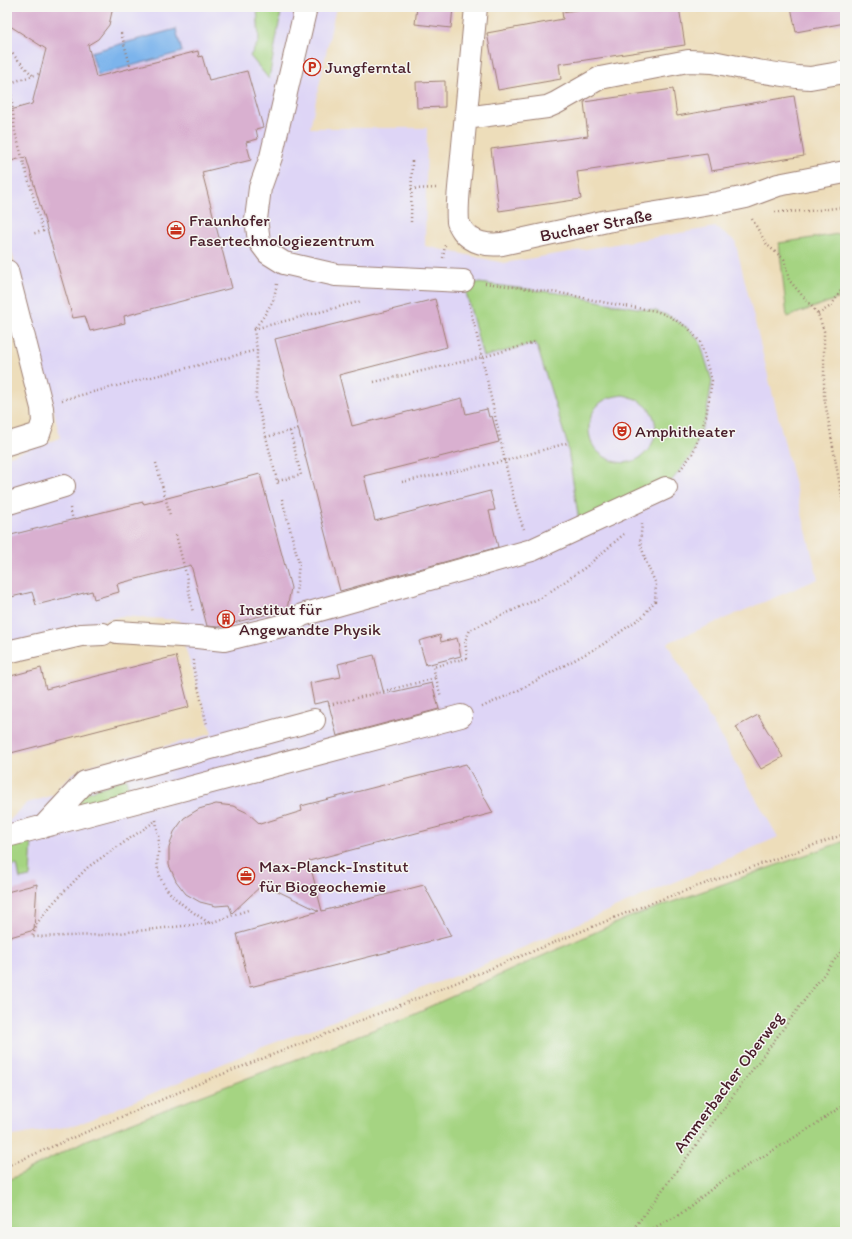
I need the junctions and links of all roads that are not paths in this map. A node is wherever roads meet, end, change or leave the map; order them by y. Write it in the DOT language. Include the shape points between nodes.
graph roads {
  1 [pos="306,7"];
  2 [pos="476,7"];
  3 [pos="845,72"];
  4 [pos="466,118"];
  5 [pos="845,172"];
  6 [pos="7,271"];
  7 [pos="463,281"];
  8 [pos="7,444"];
  9 [pos="64,486"];
  10 [pos="666,488"];
  11 [pos="9,503"];
  12 [pos="7,652"];
  13 [pos="461,716"];
  14 [pos="314,720"];
  15 [pos="44,827"];
  16 [pos="7,836"];
  1 -- 7 [label="street" via="271,158 260,188 256,219 259,241 268,253 284,263 336,275"];
  2 -- 4 [label="street, Buchaer Straße"];
  3 -- 4 [label="street" via="810,78 713,62 688,61 600,78 547,107"];
  4 -- 5 [label="street, Buchaer Straße" via="458,223 470,238 490,245 607,221 717,203 746,197 778,185"];
  6 -- 8 [label="street" via="42,408 43,422 38,434"];
  9 -- 11 [label="street"];
  10 -- 12 [label="street" via="532,550 302,615 289,624 224,640 110,633 81,634"];
  13 -- 15 [label="street"];
  14 -- 15 [label="street" via="85,782"];
  15 -- 16 [label="street"];
}
